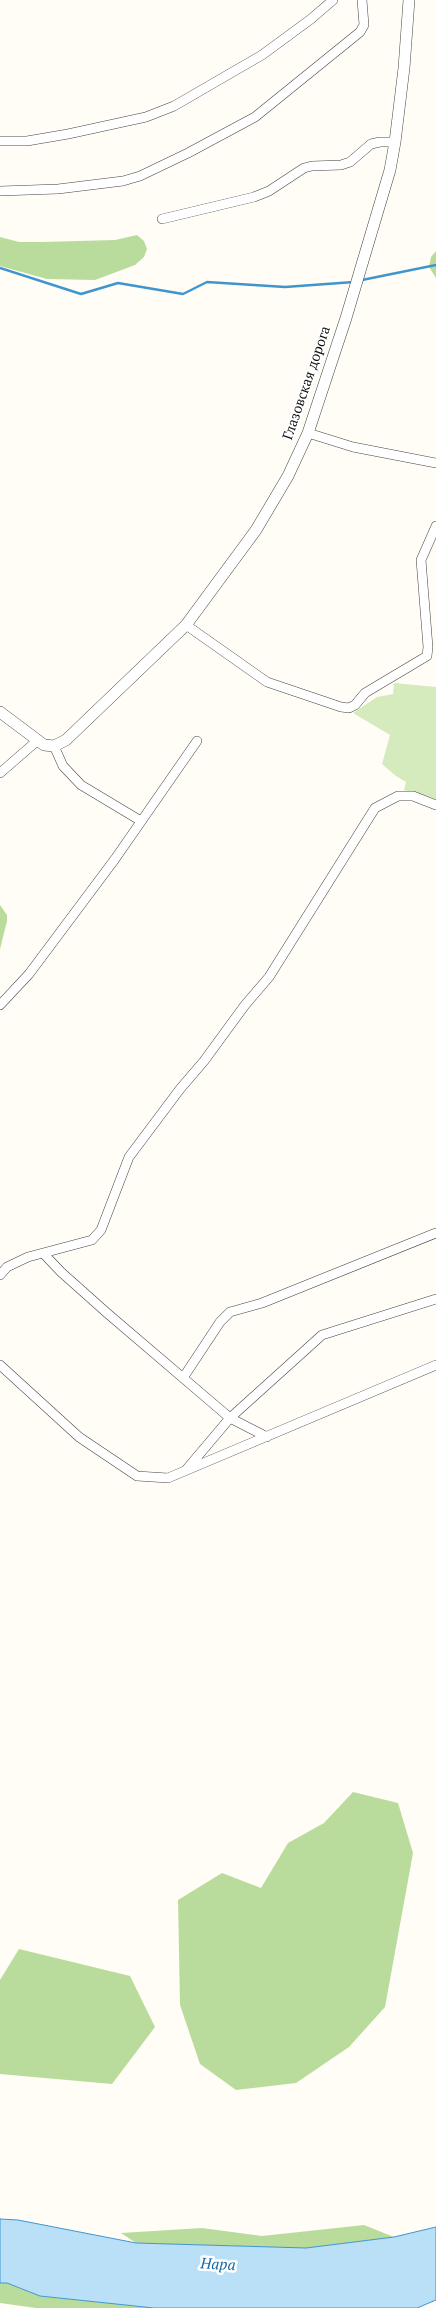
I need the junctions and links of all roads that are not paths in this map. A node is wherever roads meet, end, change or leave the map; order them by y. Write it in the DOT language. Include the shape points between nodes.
graph roads {
  1 [pos="333,0"];
  2 [pos="362,0"];
  3 [pos="409,0"];
  4 [pos="0,141"];
  5 [pos="396,142"];
  6 [pos="0,190"];
  7 [pos="162,218"];
  8 [pos="308,433"];
  9 [pos="436,462"];
  10 [pos="436,526"];
  11 [pos="186,625"];
  12 [pos="0,712"];
  13 [pos="38,740"];
  14 [pos="197,741"];
  15 [pos="54,746"];
  16 [pos="0,773"];
  17 [pos="436,805"];
  18 [pos="141,821"];
  19 [pos="0,1006"];
  20 [pos="436,1232"];
  21 [pos="44,1252"];
  22 [pos="0,1275"];
  23 [pos="436,1299"];
  24 [pos="0,1365"];
  25 [pos="436,1365"];
  26 [pos="183,1378"];
  27 [pos="230,1418"];
  28 [pos="267,1437"];
  29 [pos="184,1472"];
  1 -- 4 [label="street" via="262,55 174,106 146,117 68,134 27,141"];
  2 -- 6 [label="street" via="364,25 360,32 255,117 188,153 123,181 58,189"];
  3 -- 5 [label="street, Глазовская дорога"];
  5 -- 7 [label="street" via="371,144 350,162 341,165 304,168 254,197"];
  5 -- 8 [label="street, Глазовская дорога"];
  8 -- 9 [label="street" via="353,447"];
  8 -- 11 [label="street, Глазовская дорога" via="288,476 256,530"];
  10 -- 11 [label="street" via="421,560 427,656 365,693 349,708 267,682"];
  11 -- 15 [label="street, Глазовская дорога" via="66,740"];
  12 -- 13 [label="street"];
  13 -- 15 [label="street" via="44,745"];
  13 -- 16 [label="street"];
  14 -- 18 [label="street"];
  15 -- 18 [label="street" via="63,766 81,785"];
  17 -- 21 [label="street" via="413,796 398,796 375,808 270,977 129,1157 101,1230 92,1240"];
  18 -- 19 [label="street" via="29,974"];
  20 -- 26 [label="street" via="262,1303 230,1312"];
  21 -- 22 [label="street" via="7,1267"];
  21 -- 26 [label="street" via="61,1272"];
  23 -- 27 [label="street" via="322,1335"];
  24 -- 29 [label="street" via="79,1437 137,1476 168,1478"];
  25 -- 28 [label="street"];
  26 -- 27 [label="street"];
  27 -- 28 [label="street"];
  27 -- 29 [label="street"];
  28 -- 29 [label="street"];
}
